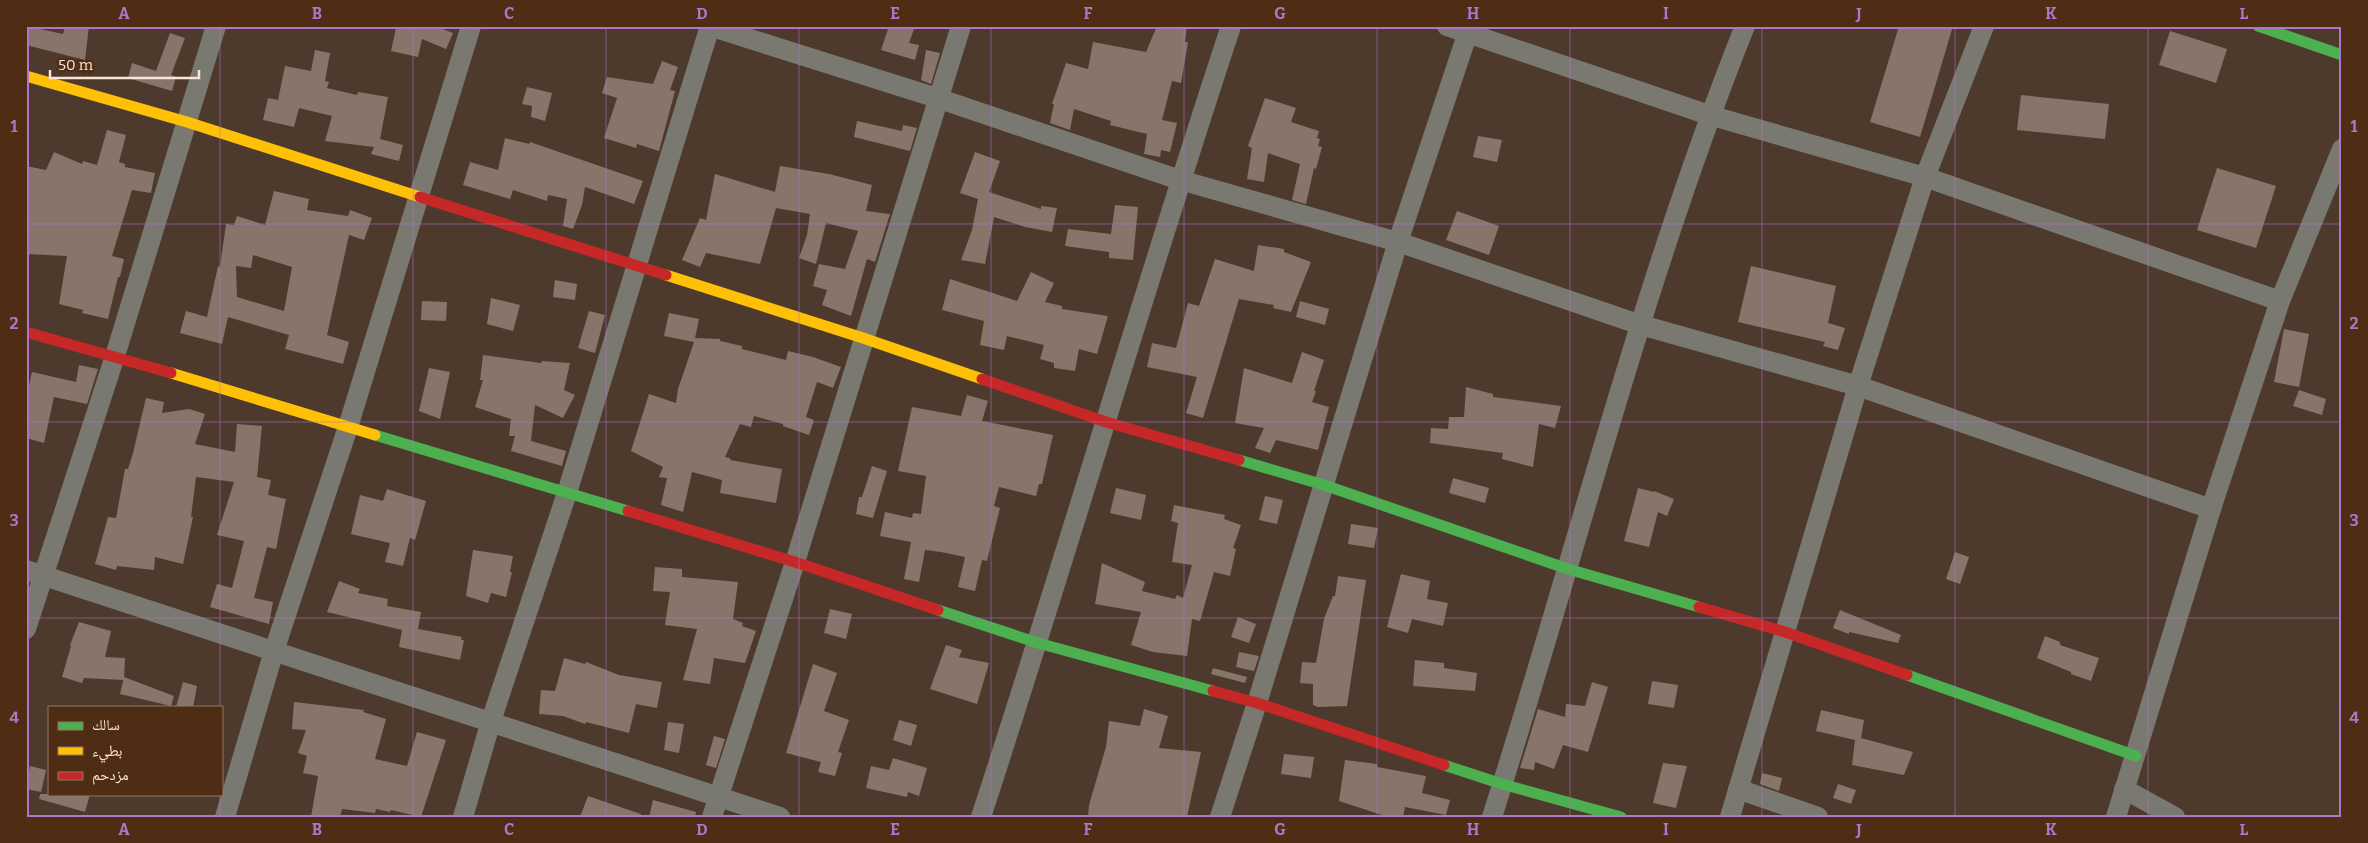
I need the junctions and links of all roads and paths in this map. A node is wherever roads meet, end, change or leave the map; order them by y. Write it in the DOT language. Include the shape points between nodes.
graph roads {
  1 [pos="216,26"];
  2 [pos="471,26"];
  3 [pos="710,26"];
  4 [pos="961,26"];
  5 [pos="1231,26"];
  6 [pos="1447,26"];
  7 [pos="1745,26"];
  8 [pos="1984,26"];
  9 [pos="2258,26"];
  10 [pos="1469,29"];
  11 [pos="2342,55"];
  12 [pos="26,76"];
  13 [pos="937,98"];
  14 [pos="1709,115"];
  15 [pos="187,122"];
  16 [pos="2342,149"];
  17 [pos="1925,177"];
  18 [pos="1180,180"];
  19 [pos="419,196"];
  20 [pos="1398,242"];
  21 [pos="636,265"];
  22 [pos="2280,301"];
  23 [pos="1641,325"];
  24 [pos="26,332"];
  25 [pos="864,338"];
  26 [pos="116,356"];
  27 [pos="1858,386"];
  28 [pos="1106,422"];
  29 [pos="348,427"];
  30 [pos="1324,485"];
  31 [pos="567,493"];
  32 [pos="2211,509"];
  33 [pos="795,562"];
  34 [pos="1568,569"];
  35 [pos="34,572"];
  36 [pos="26,629"];
  37 [pos="1785,632"];
  38 [pos="1038,643"];
  39 [pos="274,650"];
  40 [pos="1257,703"];
  41 [pos="491,721"];
  42 [pos="2136,756"];
  43 [pos="1502,784"];
  44 [pos="1738,789"];
  45 [pos="2124,789"];
  46 [pos="718,795"];
  47 [pos="224,817"];
  48 [pos="462,817"];
  49 [pos="712,817"];
  50 [pos="780,817"];
  51 [pos="981,817"];
  52 [pos="1220,817"];
  53 [pos="1492,817"];
  54 [pos="1621,817"];
  55 [pos="1730,817"];
  56 [pos="1818,817"];
  57 [pos="2116,817"];
  58 [pos="2175,817"];
  1 -- 15 [label="street"];
  2 -- 19 [label="street"];
  3 -- 13 [label="street"];
  3 -- 21 [label="street"];
  4 -- 13 [label="street"];
  5 -- 18 [label="street"];
  6 -- 10 [label="street"];
  7 -- 14 [label="street"];
  8 -- 17 [label="street"];
  9 -- 11 [label="street"];
  10 -- 14 [label="street"];
  10 -- 20 [label="street"];
  12 -- 15 [label="street"];
  13 -- 18 [label="street"];
  13 -- 25 [label="street"];
  14 -- 17 [label="street"];
  14 -- 23 [label="street"];
  15 -- 19 [label="street"];
  15 -- 26 [label="street"];
  16 -- 22 [label="street"];
  17 -- 22 [label="street"];
  17 -- 27 [label="street"];
  18 -- 20 [label="street"];
  18 -- 28 [label="street"];
  19 -- 21 [label="street"];
  19 -- 29 [label="street"];
  20 -- 23 [label="street"];
  20 -- 30 [label="street"];
  21 -- 25 [label="street"];
  21 -- 31 [label="street"];
  22 -- 32 [label="street"];
  23 -- 27 [label="street"];
  23 -- 34 [label="street"];
  24 -- 26 [label="street"];
  25 -- 28 [label="street"];
  25 -- 33 [label="street"];
  26 -- 29 [label="street"];
  26 -- 35 [label="street"];
  27 -- 32 [label="street"];
  27 -- 37 [label="street"];
  28 -- 30 [label="street"];
  28 -- 38 [label="street"];
  29 -- 31 [label="street"];
  29 -- 39 [label="street"];
  30 -- 34 [label="street"];
  30 -- 40 [label="street"];
  31 -- 33 [label="street"];
  31 -- 41 [label="street"];
  32 -- 42 [label="street"];
  33 -- 38 [label="street"];
  33 -- 46 [label="street"];
  34 -- 37 [label="street"];
  34 -- 43 [label="street"];
  35 -- 36 [label="street"];
  35 -- 39 [label="street"];
  37 -- 42 [label="street"];
  37 -- 44 [label="street"];
  38 -- 40 [label="street"];
  38 -- 51 [label="street"];
  39 -- 41 [label="street"];
  39 -- 47 [label="street"];
  40 -- 43 [label="street"];
  40 -- 52 [label="street"];
  41 -- 46 [label="street"];
  41 -- 48 [label="street"];
  42 -- 45 [label="street"];
  43 -- 53 [label="street"];
  43 -- 54 [label="street"];
  44 -- 55 [label="street"];
  44 -- 56 [label="street"];
  45 -- 57 [label="street"];
  45 -- 58 [label="street"];
  46 -- 49 [label="street"];
  46 -- 50 [label="street"];
}
